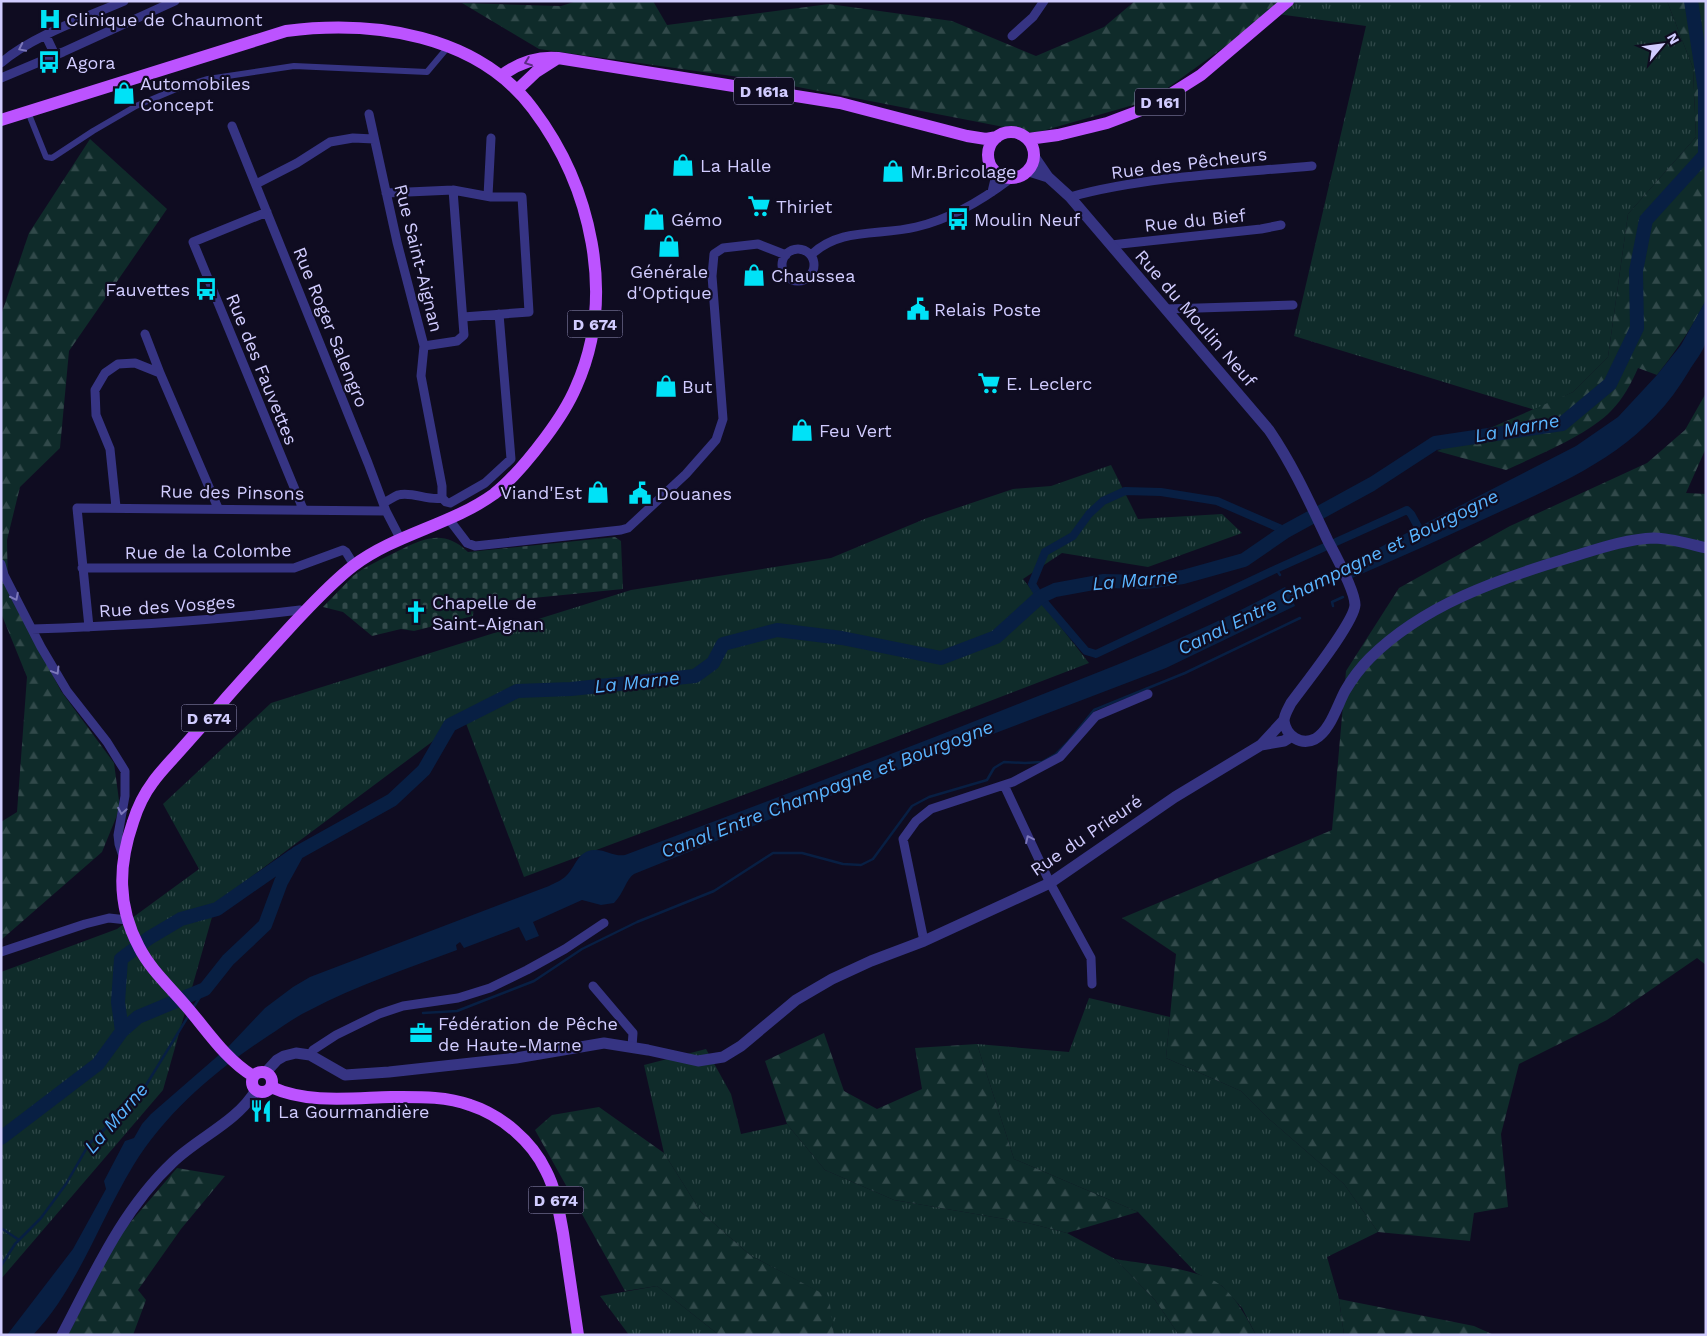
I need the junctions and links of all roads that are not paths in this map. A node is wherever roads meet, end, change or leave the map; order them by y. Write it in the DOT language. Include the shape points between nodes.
graph roads {
  1 [pos="124,1"];
  2 [pos="1044,1"];
  3 [pos="1288,1"];
  4 [pos="172,2"];
  5 [pos="46,36"];
  6 [pos="1012,36"];
  7 [pos="449,46"];
  8 [pos="55,55"];
  9 [pos="558,58"];
  10 [pos="1,64"];
  11 [pos="501,76"];
  12 [pos="1,78"];
  13 [pos="517,90"];
  14 [pos="28,112"];
  15 [pos="369,114"];
  16 [pos="1,120"];
  17 [pos="232,126"];
  18 [pos="967,136"];
  19 [pos="997,137"];
  20 [pos="491,138"];
  21 [pos="374,139"];
  22 [pos="1032,149"];
  23 [pos="988,153"];
  24 [pos="1312,166"];
  25 [pos="994,171"];
  26 [pos="1029,171"];
  27 [pos="1048,177"];
  28 [pos="1010,179"];
  29 [pos="256,184"];
  30 [pos="453,190"];
  31 [pos="992,192"];
  32 [pos="386,193"];
  33 [pos="488,196"];
  34 [pos="1070,198"];
  35 [pos="267,212"];
  36 [pos="1281,225"];
  37 [pos="1111,246"];
  38 [pos="786,255"];
  39 [pos="811,255"];
  40 [pos="1293,305"];
  41 [pos="1166,309"];
  42 [pos="499,314"];
  43 [pos="463,317"];
  44 [pos="145,334"];
  45 [pos="424,346"];
  46 [pos="160,373"];
  47 [pos="442,498"];
  48 [pos="116,507"];
  49 [pos="385,507"];
  50 [pos="218,508"];
  51 [pos="303,509"];
  52 [pos="448,518"];
  53 [pos="401,540"];
  54 [pos="1328,540"];
  55 [pos="1706,548"];
  56 [pos="1,564"];
  57 [pos="354,565"];
  58 [pos="82,568"];
  59 [pos="303,613"];
  60 [pos="89,627"];
  61 [pos="32,629"];
  62 [pos="1148,694"];
  63 [pos="1284,720"];
  64 [pos="1292,736"];
  65 [pos="1261,745"];
  66 [pos="1004,785"];
  67 [pos="123,856"];
  68 [pos="1050,883"];
  69 [pos="127,920"];
  70 [pos="604,923"];
  71 [pos="924,941"];
  72 [pos="1,952"];
  73 [pos="1092,984"];
  74 [pos="593,986"];
  75 [pos="632,1047"];
  76 [pos="310,1055"];
  77 [pos="260,1074"];
  78 [pos="271,1087"];
  79 [pos="256,1090"];
  80 [pos="62,1335"];
  81 [pos="578,1335"];
  1 -- 5 [label="street"];
  2 -- 6 [label="street" via="1033,17"];
  3 -- 22 [label="main road, D 161" via="1216,63 1167,98 1127,116 1058,135"];
  4 -- 8 [label="street"];
  5 -- 8 [label="street"];
  5 -- 10 [label="street, one-way" via="14,52"];
  7 -- 11 [label="main road, D 674"];
  7 -- 14 [label="main road, D 674" via="371,29 326,27 286,31"];
  7 -- 14 [label="street" via="427,72 294,66 208,79 136,106 52,158 46,158"];
  8 -- 12 [label="street"];
  9 -- 11 [label="main road, D 161a, one-way" via="530,60"];
  9 -- 13 [label="main road"];
  9 -- 18 [label="main road, D 161a" via="840,103"];
  11 -- 13 [label="main road, D 674"];
  13 -- 52 [label="main road, D 674" via="548,130 580,199 595,268 594,326 577,386 556,424 524,465 496,492"];
  14 -- 16 [label="main road, D 674"];
  15 -- 21 [label="street, Rue Saint-Aignan"];
  17 -- 29 [label="street, Rue Roger Salengro"];
  18 -- 19 [label="main road, D 161a"];
  18 -- 23 [label="main road, D 161a"];
  19 -- 22 [label="main road" via="1010,132 1023,135"];
  19 -- 23 [label="main road"];
  20 -- 33 [label="street"];
  21 -- 29 [label="street" via="330,142"];
  21 -- 32 [label="street, Rue Saint-Aignan"];
  22 -- 26 [label="main road"];
  22 -- 27 [label="street, Rue du Moulin Neuf"];
  23 -- 25 [label="main road"];
  24 -- 34 [label="street, Rue des Pêcheurs" via="1154,182 1088,192"];
  25 -- 28 [label="main road"];
  25 -- 31 [label="street"];
  26 -- 27 [label="street, Rue du Moulin Neuf"];
  26 -- 28 [label="main road" via="1024,176"];
  27 -- 34 [label="street, Rue du Moulin Neuf"];
  28 -- 31 [label="street"];
  29 -- 35 [label="street, Rue Roger Salengro"];
  30 -- 32 [label="street"];
  30 -- 33 [label="street"];
  30 -- 43 [label="street"];
  31 -- 39 [label="street" via="972,206 935,222 882,233 847,235 834,239"];
  32 -- 45 [label="street, Rue Saint-Aignan"];
  33 -- 42 [label="street" via="522,197 529,312"];
  34 -- 37 [label="street, Rue du Moulin Neuf"];
  35 -- 49 [label="street, Rue Roger Salengro"];
  35 -- 51 [label="street, Rue des Fauvettes" via="193,242"];
  36 -- 37 [label="street, Rue du Bief"];
  37 -- 41 [label="street, Rue du Moulin Neuf"];
  38 -- 39 [label="street" via="799,249"];
  38 -- 39 [label="street" via="784,272 798,281 808,278 814,270"];
  38 -- 52 [label="street" via="758,244 723,248 714,254 712,276 724,419 716,440 686,474 628,528 475,546 467,543"];
  40 -- 41 [label="street"];
  41 -- 54 [label="street, Rue du Moulin Neuf" via="1269,430 1305,491"];
  42 -- 43 [label="street"];
  42 -- 47 [label="street" via="510,459 485,483 450,503"];
  43 -- 45 [label="street" via="464,335 457,342"];
  44 -- 46 [label="street"];
  45 -- 47 [label="street, Rue Saint-Aignan" via="421,376 439,465"];
  46 -- 48 [label="street" via="135,363 118,364 105,373 95,390 96,415 110,449"];
  46 -- 50 [label="street"];
  47 -- 49 [label="street" via="399,495"];
  48 -- 50 [label="street, Rue des Pinsons"];
  48 -- 58 [label="street, Rue des Pinsons" via="76,508"];
  49 -- 51 [label="street, Rue des Pinsons"];
  49 -- 53 [label="street, Rue Roger Salengro"];
  50 -- 51 [label="street, Rue des Pinsons"];
  52 -- 53 [label="main road, D 674"];
  53 -- 57 [label="main road, D 674"];
  54 -- 63 [label="street, Rue du Prieuré" via="1355,604 1350,621 1291,703"];
  55 -- 64 [label="street, Rue du Prieuré" via="1667,539 1640,540 1557,561 1473,592 1430,613 1388,642 1355,675 1318,737 1308,741"];
  56 -- 61 [label="street, one-way"];
  57 -- 58 [label="street, Rue de la Colombe" via="343,550 294,568"];
  57 -- 59 [label="main road, D 674"];
  58 -- 60 [label="street"];
  59 -- 60 [label="street, Rue des Vosges" via="300,610 145,625"];
  59 -- 67 [label="main road, D 674" via="151,784 136,812"];
  60 -- 61 [label="street, Rue des Vosges"];
  61 -- 67 [label="street, one-way" via="67,691 125,771 125,796 118,835"];
  62 -- 66 [label="street" via="1096,716 1060,757"];
  63 -- 64 [label="street"];
  63 -- 65 [label="street, Rue du Prieuré"];
  64 -- 65 [label="street, Rue du Prieuré" via="1284,741"];
  65 -- 68 [label="street, Rue du Prieuré" via="1174,797"];
  68 -- 66 [label="street, one-way"];
  66 -- 71 [label="street" via="931,809 916,821 903,839"];
  67 -- 69 [label="main road, D 674"];
  68 -- 71 [label="street, Rue du Prieuré"];
  68 -- 73 [label="street" via="1091,958"];
  69 -- 72 [label="street" via="109,918 85,924"];
  69 -- 77 [label="main road, D 674" via="150,964 220,1048 235,1062"];
  70 -- 76 [label="street" via="565,949 490,988 379,1014 336,1034"];
  71 -- 75 [label="street, Rue du Prieuré" via="832,979 796,1000 741,1046 722,1057 698,1061"];
  74 -- 75 [label="street" via="633,1033"];
  75 -- 76 [label="street, Rue du Prieuré" via="604,1042 516,1058 345,1075"];
  76 -- 77 [label="street" via="296,1053 284,1056"];
  77 -- 78 [label="main road" via="269,1074"];
  77 -- 79 [label="main road" via="252,1082"];
  78 -- 79 [label="main road" via="266,1092"];
  78 -- 81 [label="main road, D 674" via="308,1098 429,1097 457,1101 484,1110 516,1132 539,1157 553,1188"];
  79 -- 80 [label="street" via="244,1108 173,1161 135,1203"];
}
